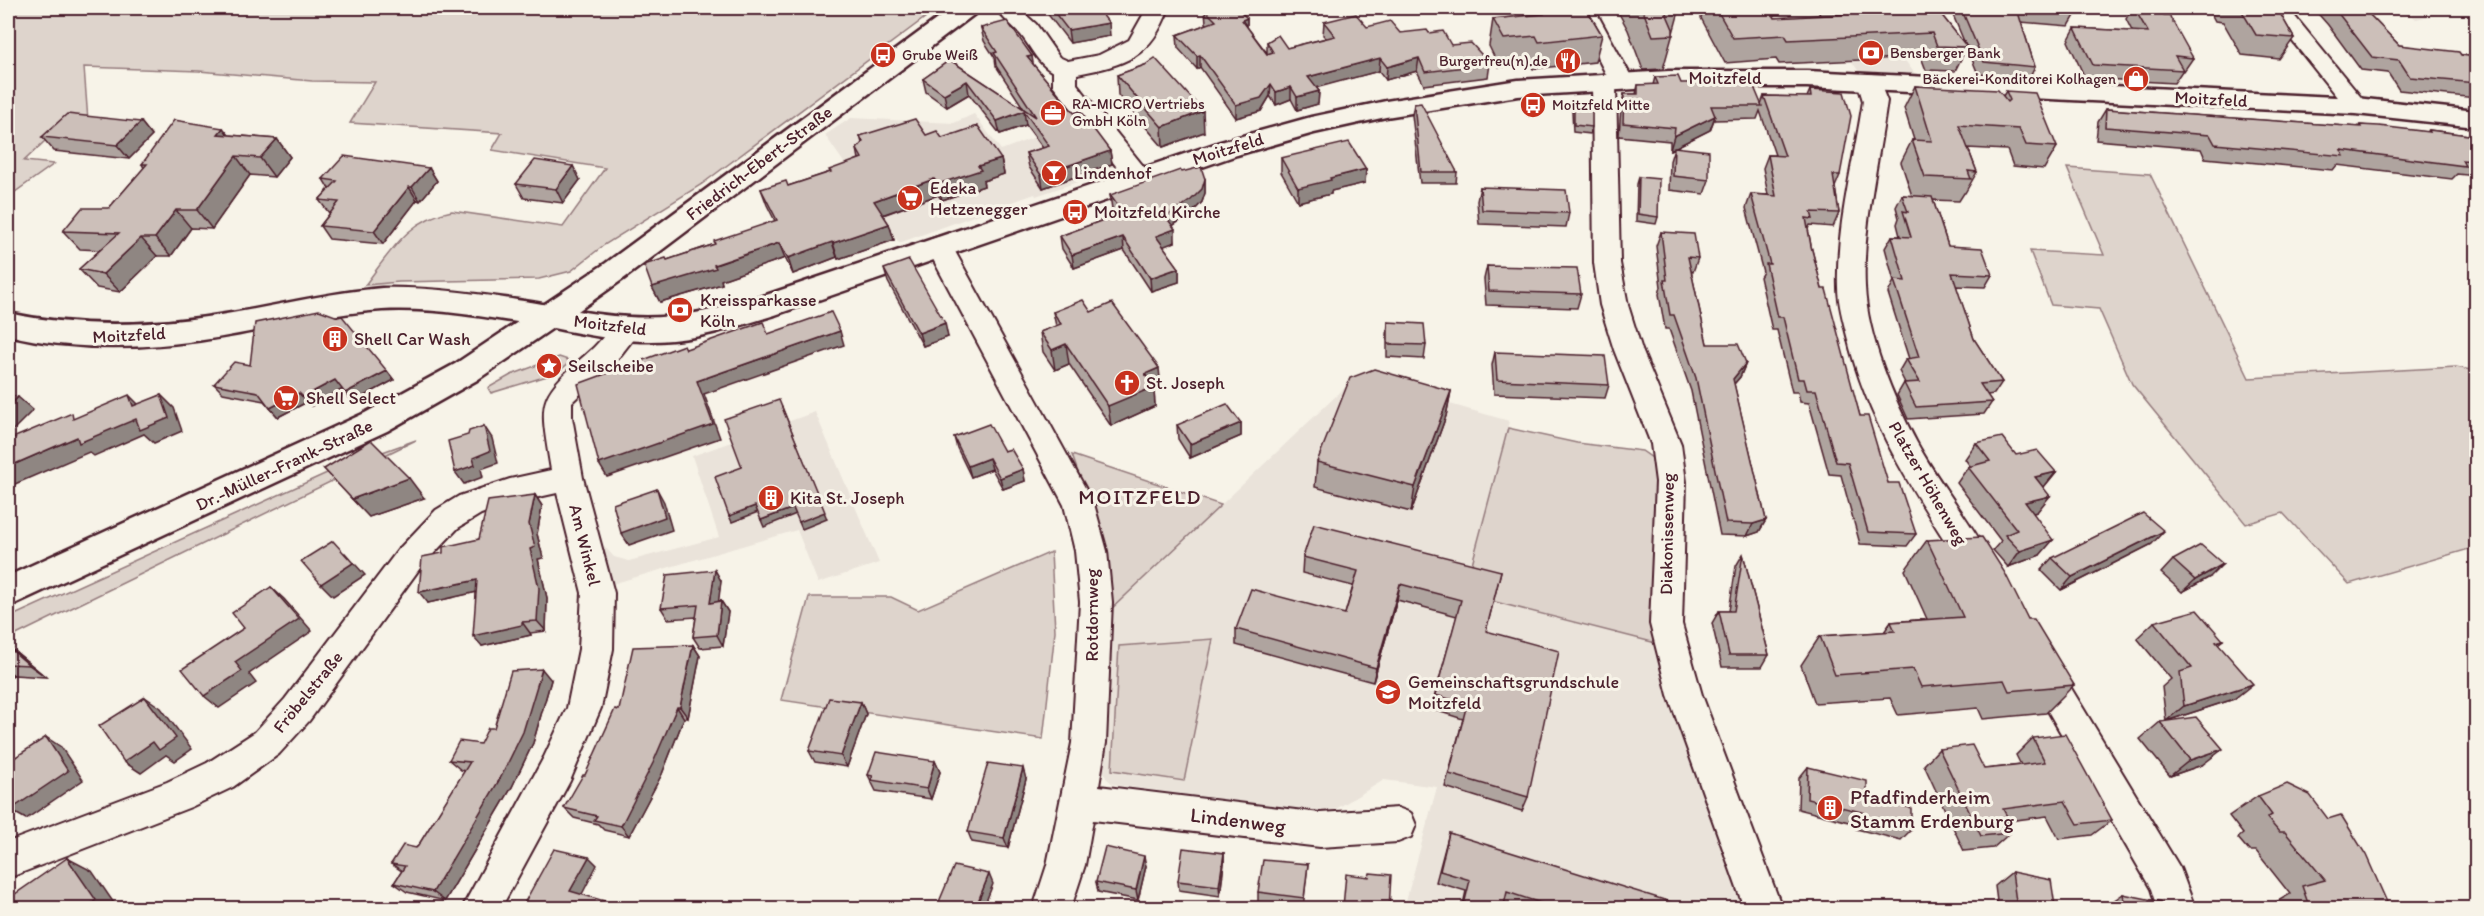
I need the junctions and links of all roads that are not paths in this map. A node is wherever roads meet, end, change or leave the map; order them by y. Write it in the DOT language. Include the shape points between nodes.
graph roads {
  1 [pos="967,8"];
  2 [pos="1158,8"];
  3 [pos="1583,8"];
  4 [pos="2277,8"];
  5 [pos="1008,10"];
  6 [pos="1065,69"];
  7 [pos="1612,81"];
  8 [pos="1869,81"];
  9 [pos="2356,106"];
  10 [pos="2476,119"];
  11 [pos="1139,178"];
  12 [pos="939,246"];
  13 [pos="549,316"];
  14 [pos="8,324"];
  15 [pos="627,329"];
  16 [pos="568,478"];
  17 [pos="8,592"];
  18 [pos="1995,594"];
  19 [pos="2023,639"];
  20 [pos="1079,801"];
  21 [pos="1398,825"];
  22 [pos="8,860"];
  23 [pos="481,909"];
  24 [pos="1052,909"];
  25 [pos="1763,909"];
  26 [pos="2175,909"];
  1 -- 13 [label="main road, Friedrich-Ebert-Straße"];
  2 -- 6 [label="street" via="1136,46 1118,55"];
  3 -- 7 [label="street"];
  4 -- 9 [label="street"];
  5 -- 6 [label="street" via="1051,62"];
  6 -- 11 [label="street" via="1065,85"];
  7 -- 8 [label="main road, Moitzfeld" via="1741,77"];
  7 -- 11 [label="main road, Moitzfeld" via="1518,88 1386,109 1311,125"];
  7 -- 25 [label="street, Diakonissenweg" via="1607,263 1621,328 1666,444 1671,482 1666,624 1685,695"];
  8 -- 9 [label="main road, Moitzfeld"];
  8 -- 18 [label="street, Platzer Höhenweg" via="1875,100 1851,287 1862,346 1880,398 1905,448"];
  9 -- 10 [label="main road, Moitzfeld"];
  11 -- 12 [label="main road, Moitzfeld"];
  12 -- 15 [label="main road, Moitzfeld" via="707,323 661,330"];
  12 -- 20 [label="street, Rotdornweg" via="1079,504 1091,551 1096,602 1089,743"];
  13 -- 14 [label="main road, Moitzfeld" via="440,299 411,299 345,303 159,335 59,335"];
  13 -- 15 [label="main road, Moitzfeld"];
  13 -- 17 [label="main road, Dr.-Müller-Frank-Straße" via="466,372 376,422"];
  15 -- 16 [label="street, Am Winkel" via="565,390 558,402"];
  16 -- 22 [label="street, Fröbelstraße" via="500,494 447,519 409,560 297,710 267,743 220,775 178,795"];
  16 -- 23 [label="street, Am Winkel" via="598,593 596,649 584,708"];
  19 -- 26 [label="street" via="2167,881"];
  20 -- 21 [label="street, Lindenweg" via="1320,830"];
  20 -- 24 [label="street, Rotdornweg"];
}
